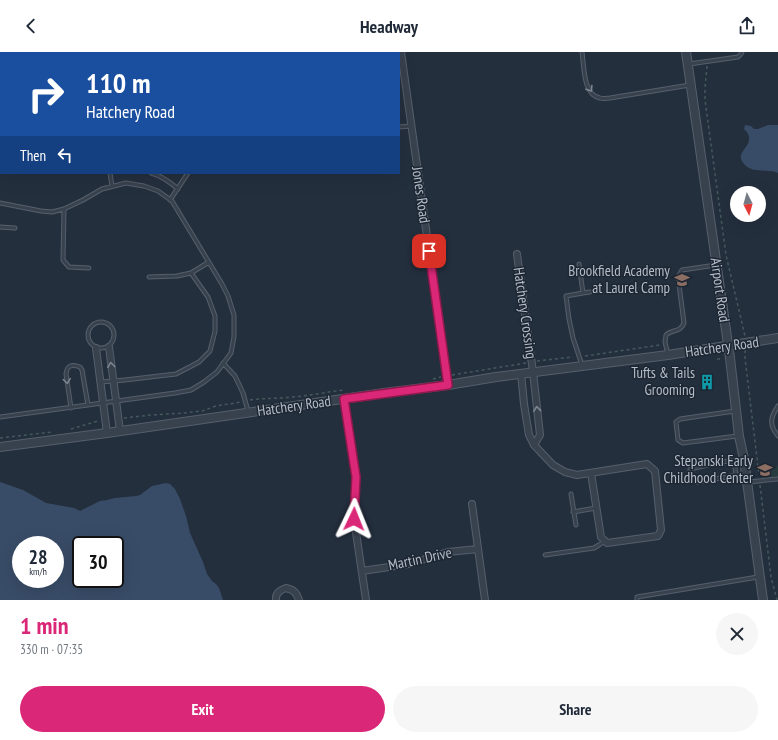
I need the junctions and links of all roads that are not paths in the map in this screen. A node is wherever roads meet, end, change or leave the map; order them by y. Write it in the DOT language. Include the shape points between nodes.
graph roads {
  1 [pos="401,52"];
  2 [pos="582,52"];
  3 [pos="686,52"];
  4 [pos="742,52"];
  5 [pos="688,64"];
  6 [pos="691,85"];
  7 [pos="411,126"];
  8 [pos="400,127"];
  9 [pos="110,174"];
  10 [pos="156,174"];
  11 [pos="187,174"];
  12 [pos="112,186"];
  13 [pos="178,189"];
  14 [pos="170,200"];
  15 [pos="0,203"];
  16 [pos="64,209"];
  17 [pos="0,227"];
  18 [pos="15,228"];
  19 [pos="517,254"];
  20 [pos="209,262"];
  21 [pos="579,264"];
  22 [pos="716,265"];
  23 [pos="89,268"];
  24 [pos="191,272"];
  25 [pos="149,278"];
  26 [pos="590,292"];
  27 [pos="583,293"];
  28 [pos="778,338"];
  29 [pos="728,346"];
  30 [pos="109,347"];
  31 [pos="96,348"];
  32 [pos="668,355"];
  33 [pos="223,363"];
  34 [pos="582,365"];
  35 [pos="533,372"];
  36 [pos="521,373"];
  37 [pos="113,381"];
  38 [pos="101,382"];
  39 [pos="448,385"];
  40 [pos="344,399"];
  41 [pos="115,402"];
  42 [pos="103,403"];
  43 [pos="88,405"];
  44 [pos="778,406"];
  45 [pos="71,408"];
  46 [pos="736,411"];
  47 [pos="248,413"];
  48 [pos="0,417"];
  49 [pos="120,431"];
  50 [pos="107,433"];
  51 [pos="739,436"];
  52 [pos="778,436"];
  53 [pos="534,445"];
  54 [pos="0,447"];
  55 [pos="744,459"];
  56 [pos="734,461"];
  57 [pos="591,473"];
  58 [pos="746,473"];
  59 [pos="736,475"];
  60 [pos="778,479"];
  61 [pos="747,482"];
  62 [pos="571,494"];
  63 [pos="472,504"];
  64 [pos="596,508"];
  65 [pos="574,512"];
  66 [pos="576,525"];
  67 [pos="605,541"];
  68 [pos="478,549"];
  69 [pos="546,555"];
  70 [pos="362,571"];
  71 [pos="760,576"];
  72 [pos="276,600"];
  73 [pos="298,600"];
  74 [pos="366,600"];
  75 [pos="485,600"];
  76 [pos="637,600"];
  77 [pos="763,600"];
  1 -- 7 [label="street, Jones Road"];
  2 -- 6 [label="lane, one-way" via="588,88 599,98"];
  3 -- 5 [label="street, Airport Road"];
  4 -- 5 [label="lane" via="738,57"];
  5 -- 6 [label="street, Airport Road"];
  6 -- 22 [label="street, Airport Road"];
  7 -- 8 [label="lane"];
  7 -- 39 [label="street, Jones Road"];
  9 -- 12 [label="lane"];
  10 -- 13 [label="lane"];
  11 -- 13 [label="lane"];
  12 -- 14 [label="lane" via="126,183 144,186 158,191"];
  12 -- 16 [label="lane"];
  13 -- 14 [label="lane"];
  14 -- 20 [label="lane"];
  15 -- 16 [label="lane" via="40,211"];
  16 -- 23 [label="lane" via="63,260 69,267"];
  17 -- 18 [label="lane"];
  19 -- 35 [label="street, Hatchery Crossing"];
  20 -- 24 [label="lane"];
  20 -- 33 [label="lane" via="228,296 234,315 231,353"];
  21 -- 27 [label="lane"];
  22 -- 29 [label="street, Airport Road"];
  22 -- 32 [label="lane" via="682,270 680,273 678,277 684,323 679,330 668,332 666,335"];
  24 -- 25 [label="lane"];
  24 -- 37 [label="lane" via="208,297 215,316 215,331 210,351 199,362 176,374"];
  26 -- 27 [label="lane"];
  27 -- 34 [label="lane" via="566,296 573,338"];
  28 -- 29 [label="street, Hatchery Road"];
  29 -- 32 [label="street, Hatchery Road"];
  29 -- 46 [label="street, Airport Road"];
  30 -- 31 [label="lane"];
  30 -- 31 [label="lane" via="115,337 114,331 111,326 100,322 94,324 88,334 88,340"];
  37 -- 30 [label="street, one-way"];
  31 -- 38 [label="street"];
  32 -- 34 [label="street, Hatchery Road"];
  33 -- 41 [label="lane" via="217,372 191,390"];
  33 -- 47 [label="lane" via="235,376"];
  34 -- 35 [label="street, Hatchery Road"];
  35 -- 36 [label="street, Hatchery Road"];
  53 -- 35 [label="street, Hatchery Crossing, one-way" via="540,436"];
  36 -- 39 [label="street, Hatchery Road"];
  36 -- 53 [label="street" via="529,435"];
  37 -- 38 [label="lane"];
  37 -- 41 [label="street"];
  38 -- 42 [label="street"];
  39 -- 40 [label="street, Hatchery Road"];
  40 -- 47 [label="street, Hatchery Road"];
  40 -- 70 [label="street" via="356,477 354,519"];
  41 -- 42 [label="lane"];
  41 -- 49 [label="street"];
  42 -- 43 [label="lane"];
  42 -- 50 [label="street"];
  43 -- 45 [label="lane"];
  43 -- 45 [label="lane, one-way" via="82,370 75,365 70,366 66,374"];
  44 -- 52 [label="lane" via="771,420"];
  45 -- 48 [label="lane"];
  46 -- 51 [label="street, Airport Road"];
  46 -- 51 [label="lane" via="680,419 676,422 678,440 683,443"];
  47 -- 49 [label="street, Hatchery Road"];
  49 -- 50 [label="street, Hatchery Road"];
  50 -- 54 [label="street, Hatchery Road"];
  51 -- 55 [label="street, Airport Road"];
  53 -- 57 [label="street" via="553,465 565,472 576,475"];
  55 -- 56 [label="lane"];
  55 -- 58 [label="street, Airport Road"];
  56 -- 59 [label="lane"];
  56 -- 59 [label="lane" via="690,469 690,472 697,482"];
  57 -- 64 [label="street"];
  57 -- 67 [label="street" via="647,464 655,471 661,530 658,536 607,543"];
  58 -- 59 [label="lane"];
  58 -- 61 [label="street, Airport Road"];
  60 -- 61 [label="lane"];
  61 -- 71 [label="street, Airport Road"];
  62 -- 65 [label="lane"];
  63 -- 68 [label="street"];
  64 -- 65 [label="lane"];
  64 -- 67 [label="street" via="601,537"];
  65 -- 66 [label="lane"];
  67 -- 69 [label="lane" via="594,548"];
  68 -- 70 [label="street, Martin Drive" via="448,552 409,564"];
  68 -- 75 [label="street"];
  70 -- 74 [label="street"];
  71 -- 76 [label="lane" via="637,597"];
  71 -- 77 [label="street, Airport Road"];
  72 -- 73 [label="street" via="279,591 286,588 293,590"];
}
